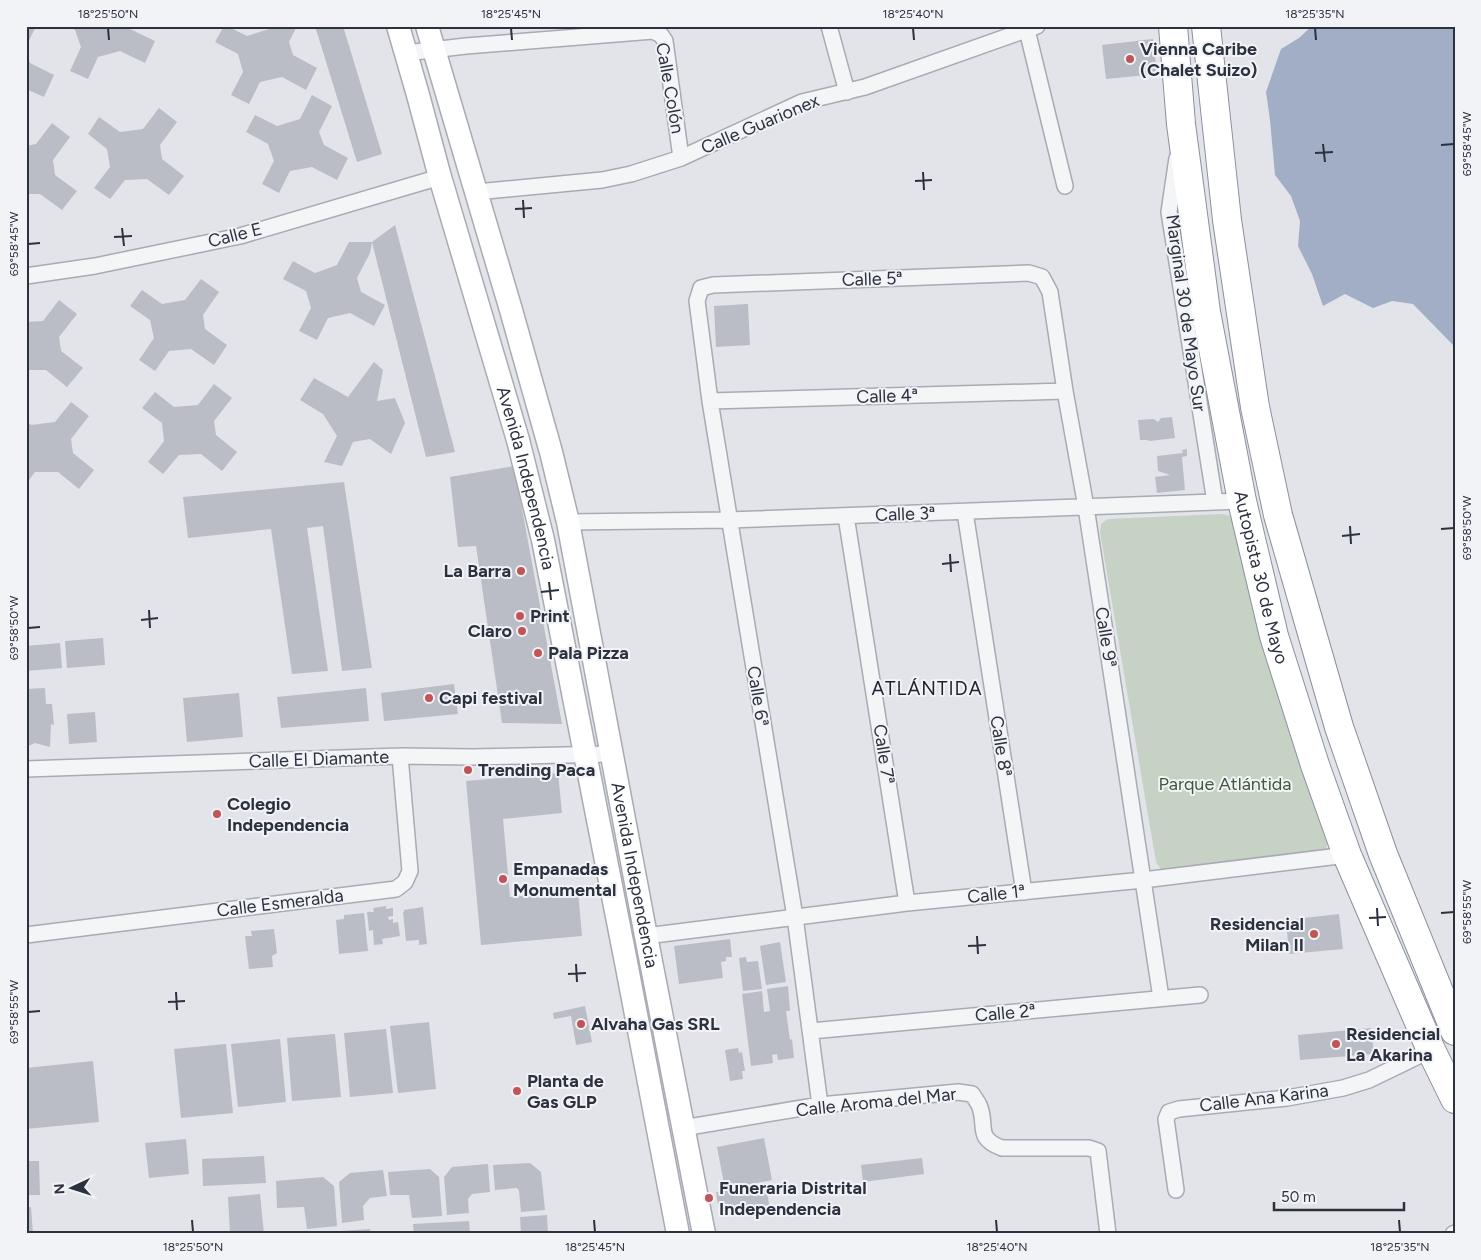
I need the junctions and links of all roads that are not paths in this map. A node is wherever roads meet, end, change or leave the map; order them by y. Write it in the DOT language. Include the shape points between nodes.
graph roads {
  1 [pos="398,26"];
  2 [pos="427,26"];
  3 [pos="829,26"];
  4 [pos="1173,26"];
  5 [pos="1206,26"];
  6 [pos="1032,28"];
  7 [pos="434,49"];
  8 [pos="406,53"];
  9 [pos="847,92"];
  10 [pos="1182,124"];
  11 [pos="681,158"];
  12 [pos="440,178"];
  13 [pos="1065,186"];
  14 [pos="476,192"];
  15 [pos="26,276"];
  16 [pos="1042,277"];
  17 [pos="701,288"];
  18 [pos="1065,391"];
  19 [pos="710,400"];
  20 [pos="1242,501"];
  21 [pos="1215,502"];
  22 [pos="1086,507"];
  23 [pos="965,512"];
  24 [pos="846,516"];
  25 [pos="729,520"];
  26 [pos="568,522"];
  27 [pos="612,754"];
  28 [pos="400,756"];
  29 [pos="585,756"];
  30 [pos="26,769"];
  31 [pos="1347,855"];
  32 [pos="1143,880"];
  33 [pos="1024,892"];
  34 [pos="907,904"];
  35 [pos="795,916"];
  36 [pos="26,935"];
  37 [pos="646,936"];
  38 [pos="1200,995"];
  39 [pos="1161,998"];
  40 [pos="811,1031"];
  41 [pos="1455,1031"];
  42 [pos="1430,1050"];
  43 [pos="1455,1099"];
  44 [pos="820,1105"];
  45 [pos="683,1128"];
  46 [pos="1176,1190"];
  47 [pos="678,1234"];
  48 [pos="704,1234"];
  49 [pos="1108,1234"];
  1 -- 8 [label="main road, Avenida Independencia"];
  2 -- 7 [label="main road, Avenida Independencia"];
  3 -- 9 [label="street"];
  4 -- 10 [label="highway, Autopista 30 de Mayo"];
  5 -- 41 [label="highway, Autopista 30 de Mayo" via="1227,220 1255,407 1278,515 1342,736 1383,854"];
  6 -- 9 [label="street, Calle Guarionex"];
  6 -- 13 [label="street"];
  7 -- 8 [label="street, Calle Colón"];
  7 -- 11 [label="street, Calle Colón" via="653,31 665,41"];
  7 -- 14 [label="main road, Avenida Independencia"];
  8 -- 12 [label="main road, Avenida Independencia"];
  9 -- 11 [label="street, Calle Guarionex" via="802,102"];
  10 -- 20 [label="highway, Autopista 30 de Mayo" via="1206,312"];
  10 -- 21 [label="street, Marginal 30 de Mayo Sur" via="1169,212"];
  11 -- 14 [label="street, Calle Guarionex" via="602,180"];
  12 -- 15 [label="street, Calle E" via="240,236 95,266"];
  12 -- 29 [label="main road, Avenida Independencia" via="518,440 543,540"];
  14 -- 26 [label="main road, Avenida Independencia" via="549,442"];
  16 -- 17 [label="street, Calle 5ª" via="1029,273"];
  16 -- 18 [label="street, Calle 9ª" via="1050,292"];
  17 -- 19 [label="street, Calle 6ª" via="697,301"];
  18 -- 19 [label="street, Calle 4ª"];
  18 -- 22 [label="street, Calle 9ª"];
  19 -- 25 [label="street, Calle 6ª"];
  20 -- 21 [label="street, Calle 3ª"];
  20 -- 31 [label="highway, Autopista 30 de Mayo" via="1274,636"];
  21 -- 22 [label="street, Calle 3ª"];
  22 -- 23 [label="street, Calle 3ª"];
  22 -- 32 [label="street, Calle 9ª"];
  23 -- 24 [label="street, Calle 3ª"];
  23 -- 33 [label="street, Calle 8ª"];
  24 -- 25 [label="street, Calle 3ª"];
  24 -- 34 [label="street, Calle 7ª"];
  25 -- 26 [label="street, Calle 3ª"];
  25 -- 35 [label="street, Calle 6ª"];
  26 -- 27 [label="main road, Avenida Independencia"];
  27 -- 29 [label="street, Calle El Diamante"];
  27 -- 37 [label="main road, Avenida Independencia"];
  28 -- 29 [label="street, Calle El Diamante"];
  28 -- 30 [label="street, Calle El Diamante"];
  28 -- 36 [label="street, Calle Esmeralda" via="410,871 405,882 396,889"];
  29 -- 47 [label="main road, Avenida Independencia"];
  31 -- 32 [label="street, Calle 1ª"];
  31 -- 42 [label="highway, Autopista 30 de Mayo"];
  32 -- 33 [label="street, Calle 1ª"];
  32 -- 39 [label="street, Calle 9ª"];
  33 -- 34 [label="street, Calle 1ª"];
  34 -- 35 [label="street, Calle 1ª"];
  35 -- 37 [label="street, Calle 1ª"];
  35 -- 40 [label="street, Calle 6ª"];
  37 -- 45 [label="main road, Avenida Independencia"];
  38 -- 39 [label="street, Calle 2ª"];
  39 -- 40 [label="street, Calle 2ª"];
  40 -- 44 [label="street, Calle 6ª"];
  42 -- 43 [label="highway, Autopista 30 de Mayo"];
  42 -- 46 [label="street, Calle Ana Karina" via="1369,1080 1343,1088 1170,1112 1166,1119"];
  44 -- 45 [label="street, Calle Aroma del Mar"];
  44 -- 49 [label="street, Calle Aroma del Mar" via="958,1092 972,1094 980,1106 984,1135 991,1144 1002,1148 1098,1150"];
  45 -- 48 [label="main road, Avenida Independencia"];
}
